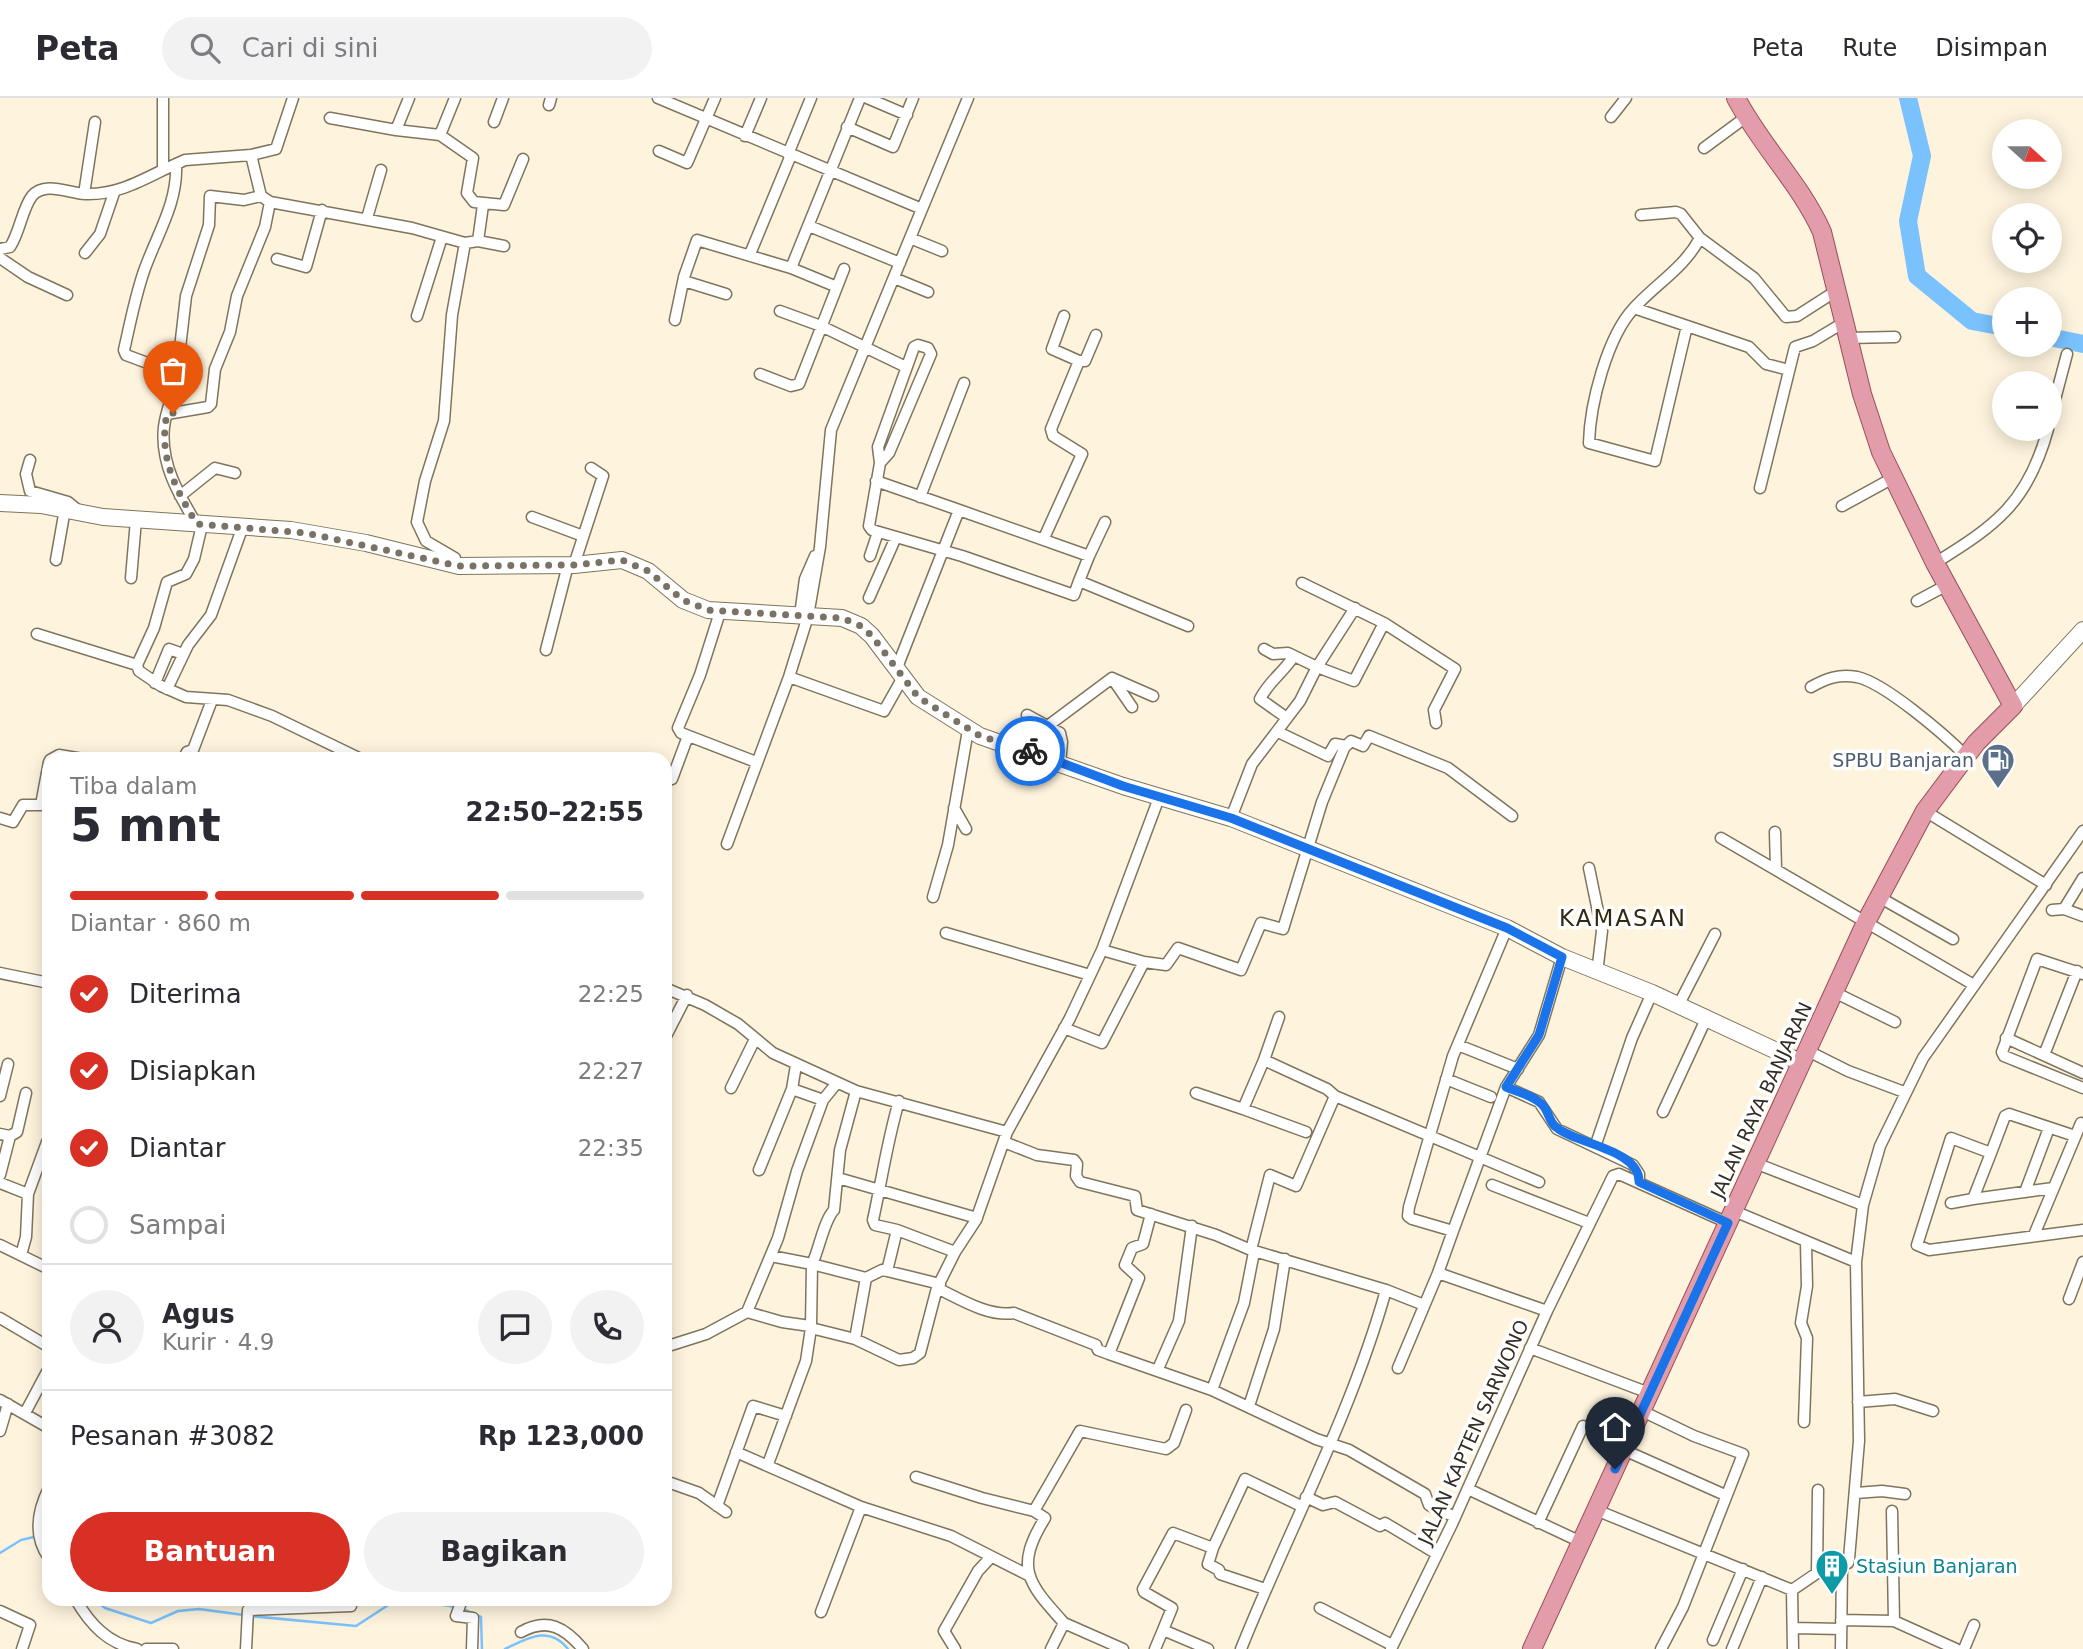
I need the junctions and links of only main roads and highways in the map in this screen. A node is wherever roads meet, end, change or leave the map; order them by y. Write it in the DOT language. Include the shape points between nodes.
graph roads {
  1 [pos="1736,98"];
  2 [pos="1532,1649"];
  1 -- 2 [label="main road, JALAN RAYA BANJARAN" via="1793,180 1822,232 1876,440 2013,706 1966,756 1925,811 1867,920"];
}
